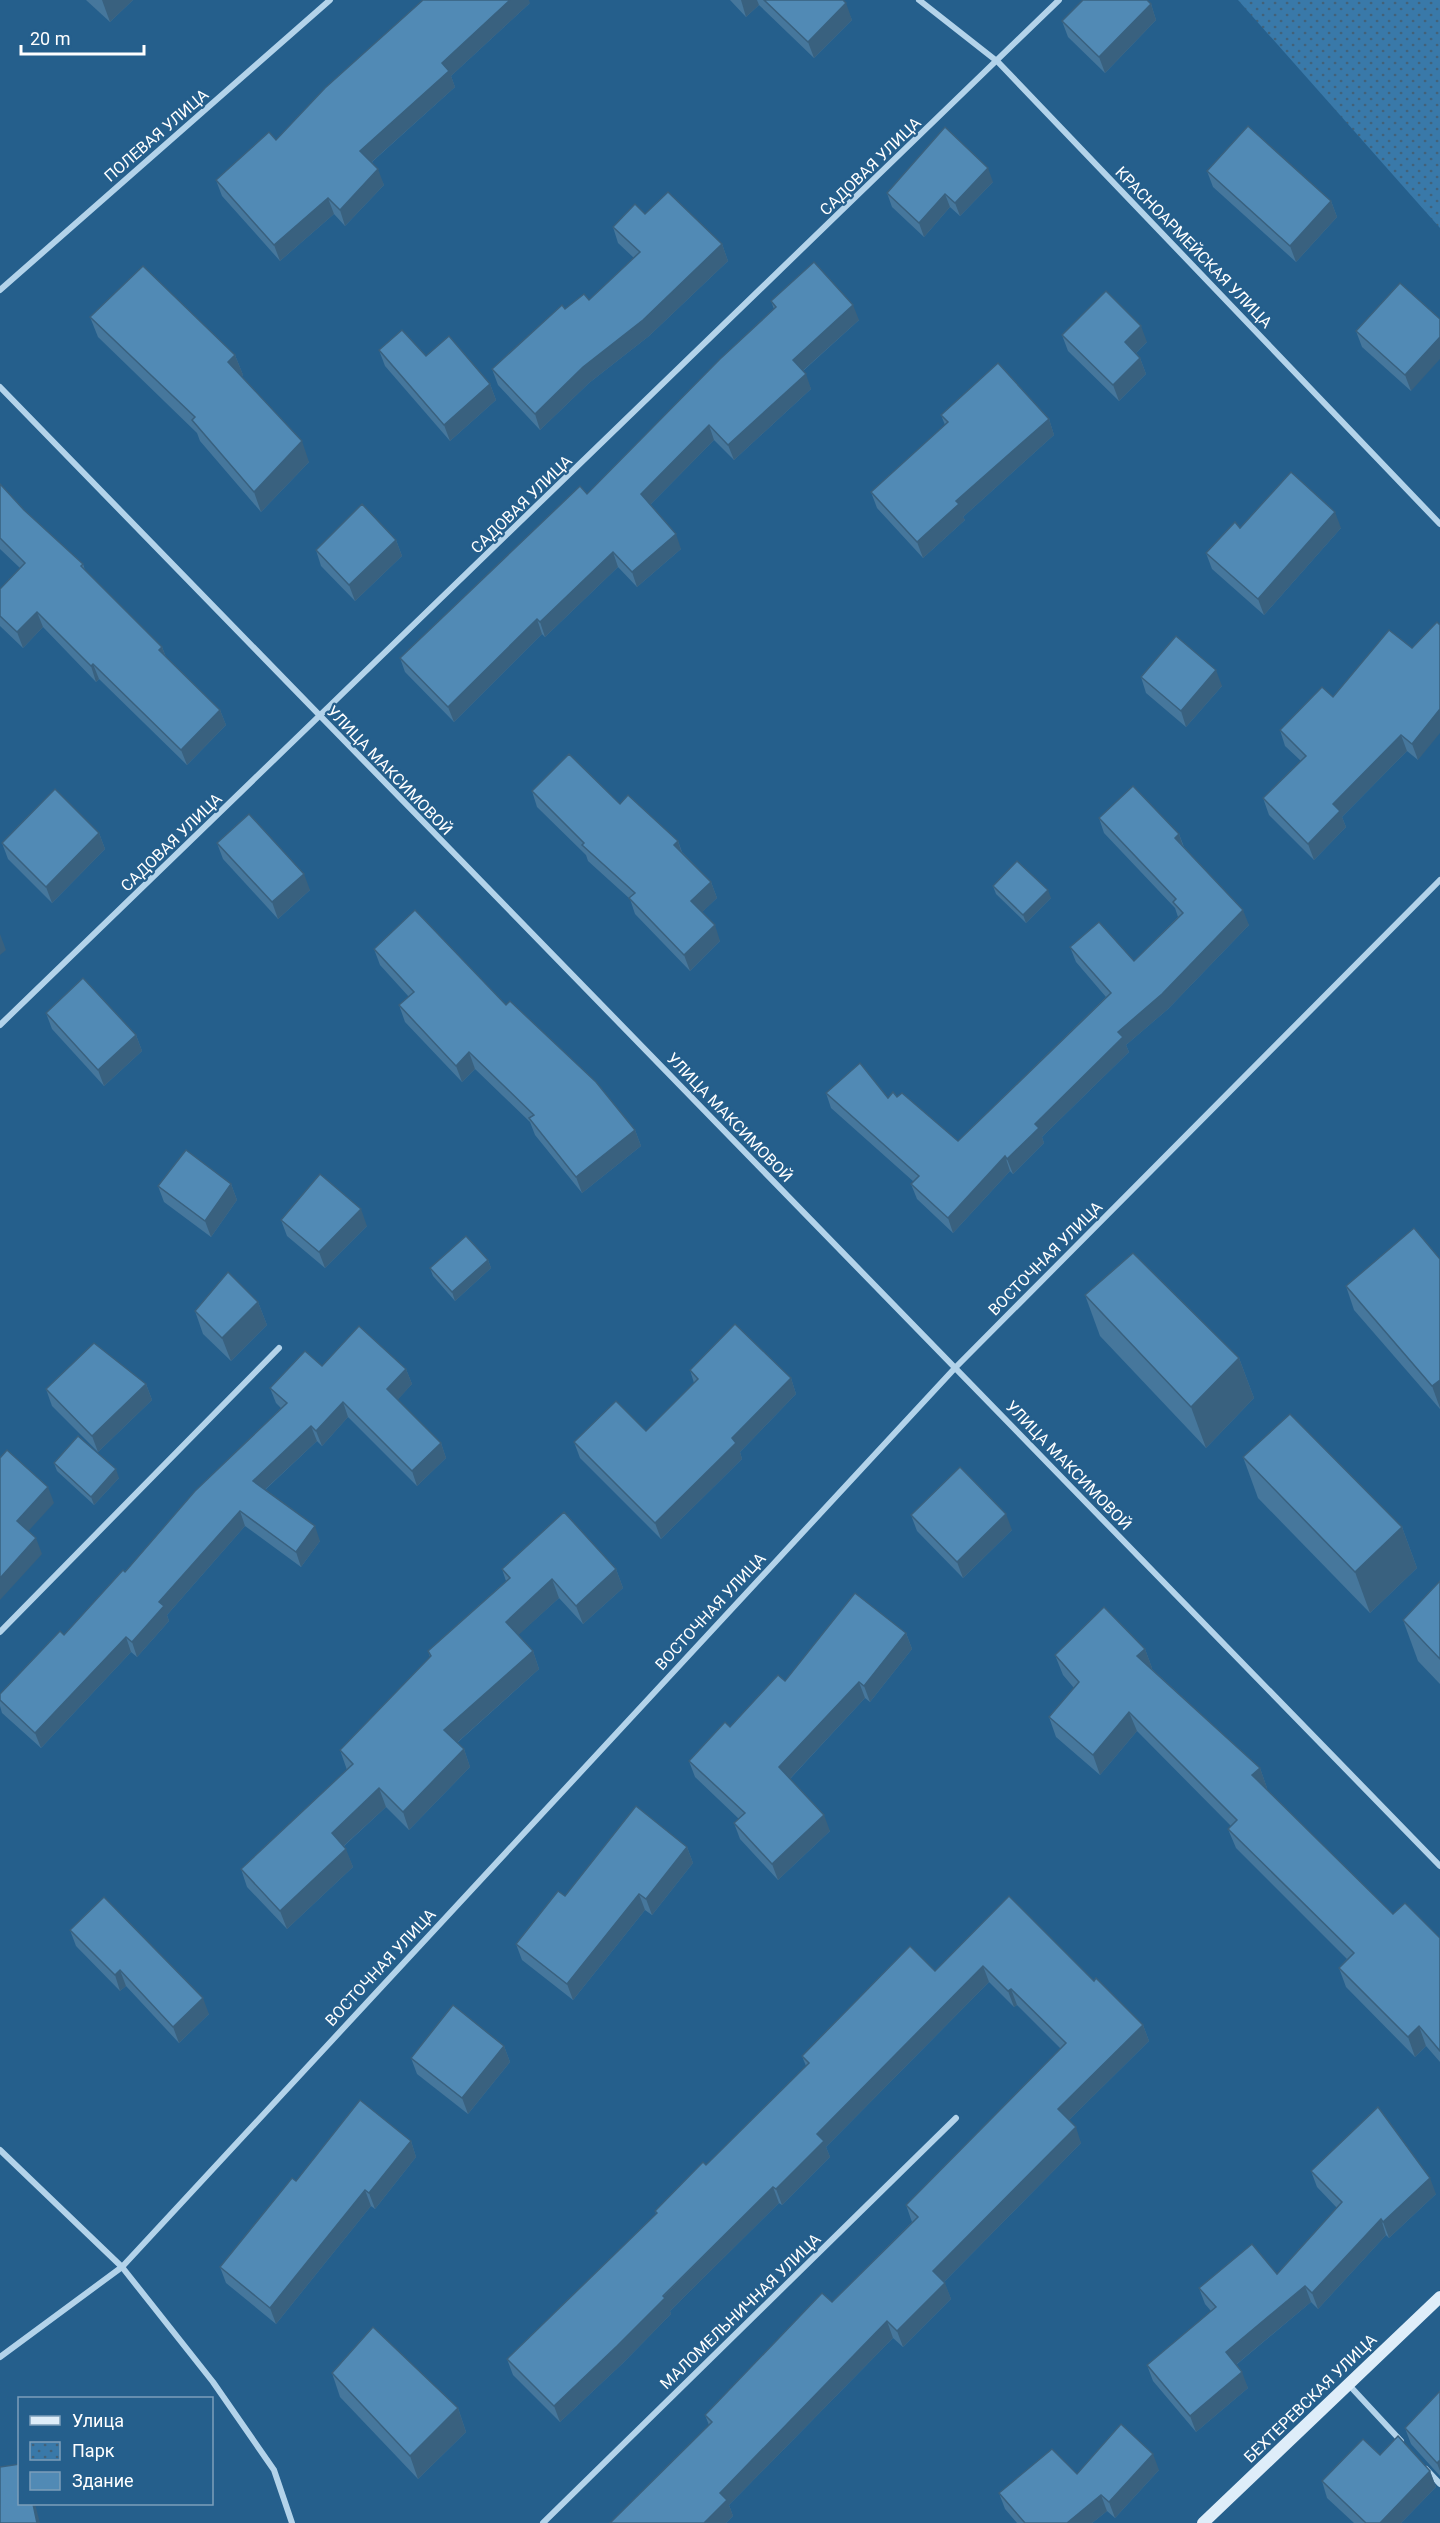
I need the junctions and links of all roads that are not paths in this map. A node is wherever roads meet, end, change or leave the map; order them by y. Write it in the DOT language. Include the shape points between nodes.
graph roads {
  1 [pos="330,0"];
  2 [pos="919,0"];
  3 [pos="1059,0"];
  4 [pos="998,62"];
  5 [pos="0,290"];
  6 [pos="0,387"];
  7 [pos="1440,524"];
  8 [pos="320,717"];
  9 [pos="1440,880"];
  10 [pos="0,1025"];
  11 [pos="279,1348"];
  12 [pos="955,1368"];
  13 [pos="0,1632"];
  14 [pos="1440,1866"];
  15 [pos="956,2118"];
  16 [pos="0,2150"];
  17 [pos="122,2267"];
  18 [pos="1440,2297"];
  19 [pos="0,2357"];
  20 [pos="1349,2384"];
  21 [pos="1410,2451"];
  22 [pos="1417,2459"];
  23 [pos="1440,2484"];
  24 [pos="292,2523"];
  25 [pos="543,2523"];
  26 [pos="1203,2523"];
  1 -- 5 [label="street, ПОЛЕВАЯ УЛИЦА"];
  2 -- 4 [label="street, КРАСНОАРМЕЙСКАЯ УЛИЦА"];
  3 -- 4 [label="street, САДОВАЯ УЛИЦА"];
  4 -- 7 [label="street, КРАСНОАРМЕЙСКАЯ УЛИЦА"];
  4 -- 8 [label="street, САДОВАЯ УЛИЦА"];
  6 -- 8 [label="street, УЛИЦА МАКСИМОВОЙ"];
  8 -- 10 [label="street, САДОВАЯ УЛИЦА"];
  8 -- 12 [label="street, УЛИЦА МАКСИМОВОЙ"];
  9 -- 12 [label="street, ВОСТОЧНАЯ УЛИЦА"];
  11 -- 13 [label="street"];
  12 -- 14 [label="street, УЛИЦА МАКСИМОВОЙ"];
  12 -- 17 [label="street, ВОСТОЧНАЯ УЛИЦА"];
  15 -- 25 [label="street, МАЛОМЕЛЬНИЧНАЯ УЛИЦА"];
  16 -- 17 [label="street"];
  17 -- 19 [label="street, ВОСТОЧНАЯ УЛИЦА"];
  17 -- 24 [label="street" via="213,2382 274,2470"];
  18 -- 20 [label="main road, БЕХТЕРЕВСКАЯ УЛИЦА"];
  20 -- 21 [label="street"];
  20 -- 26 [label="main road, БЕХТЕРЕВСКАЯ УЛИЦА"];
  22 -- 23 [label="street"];
}
